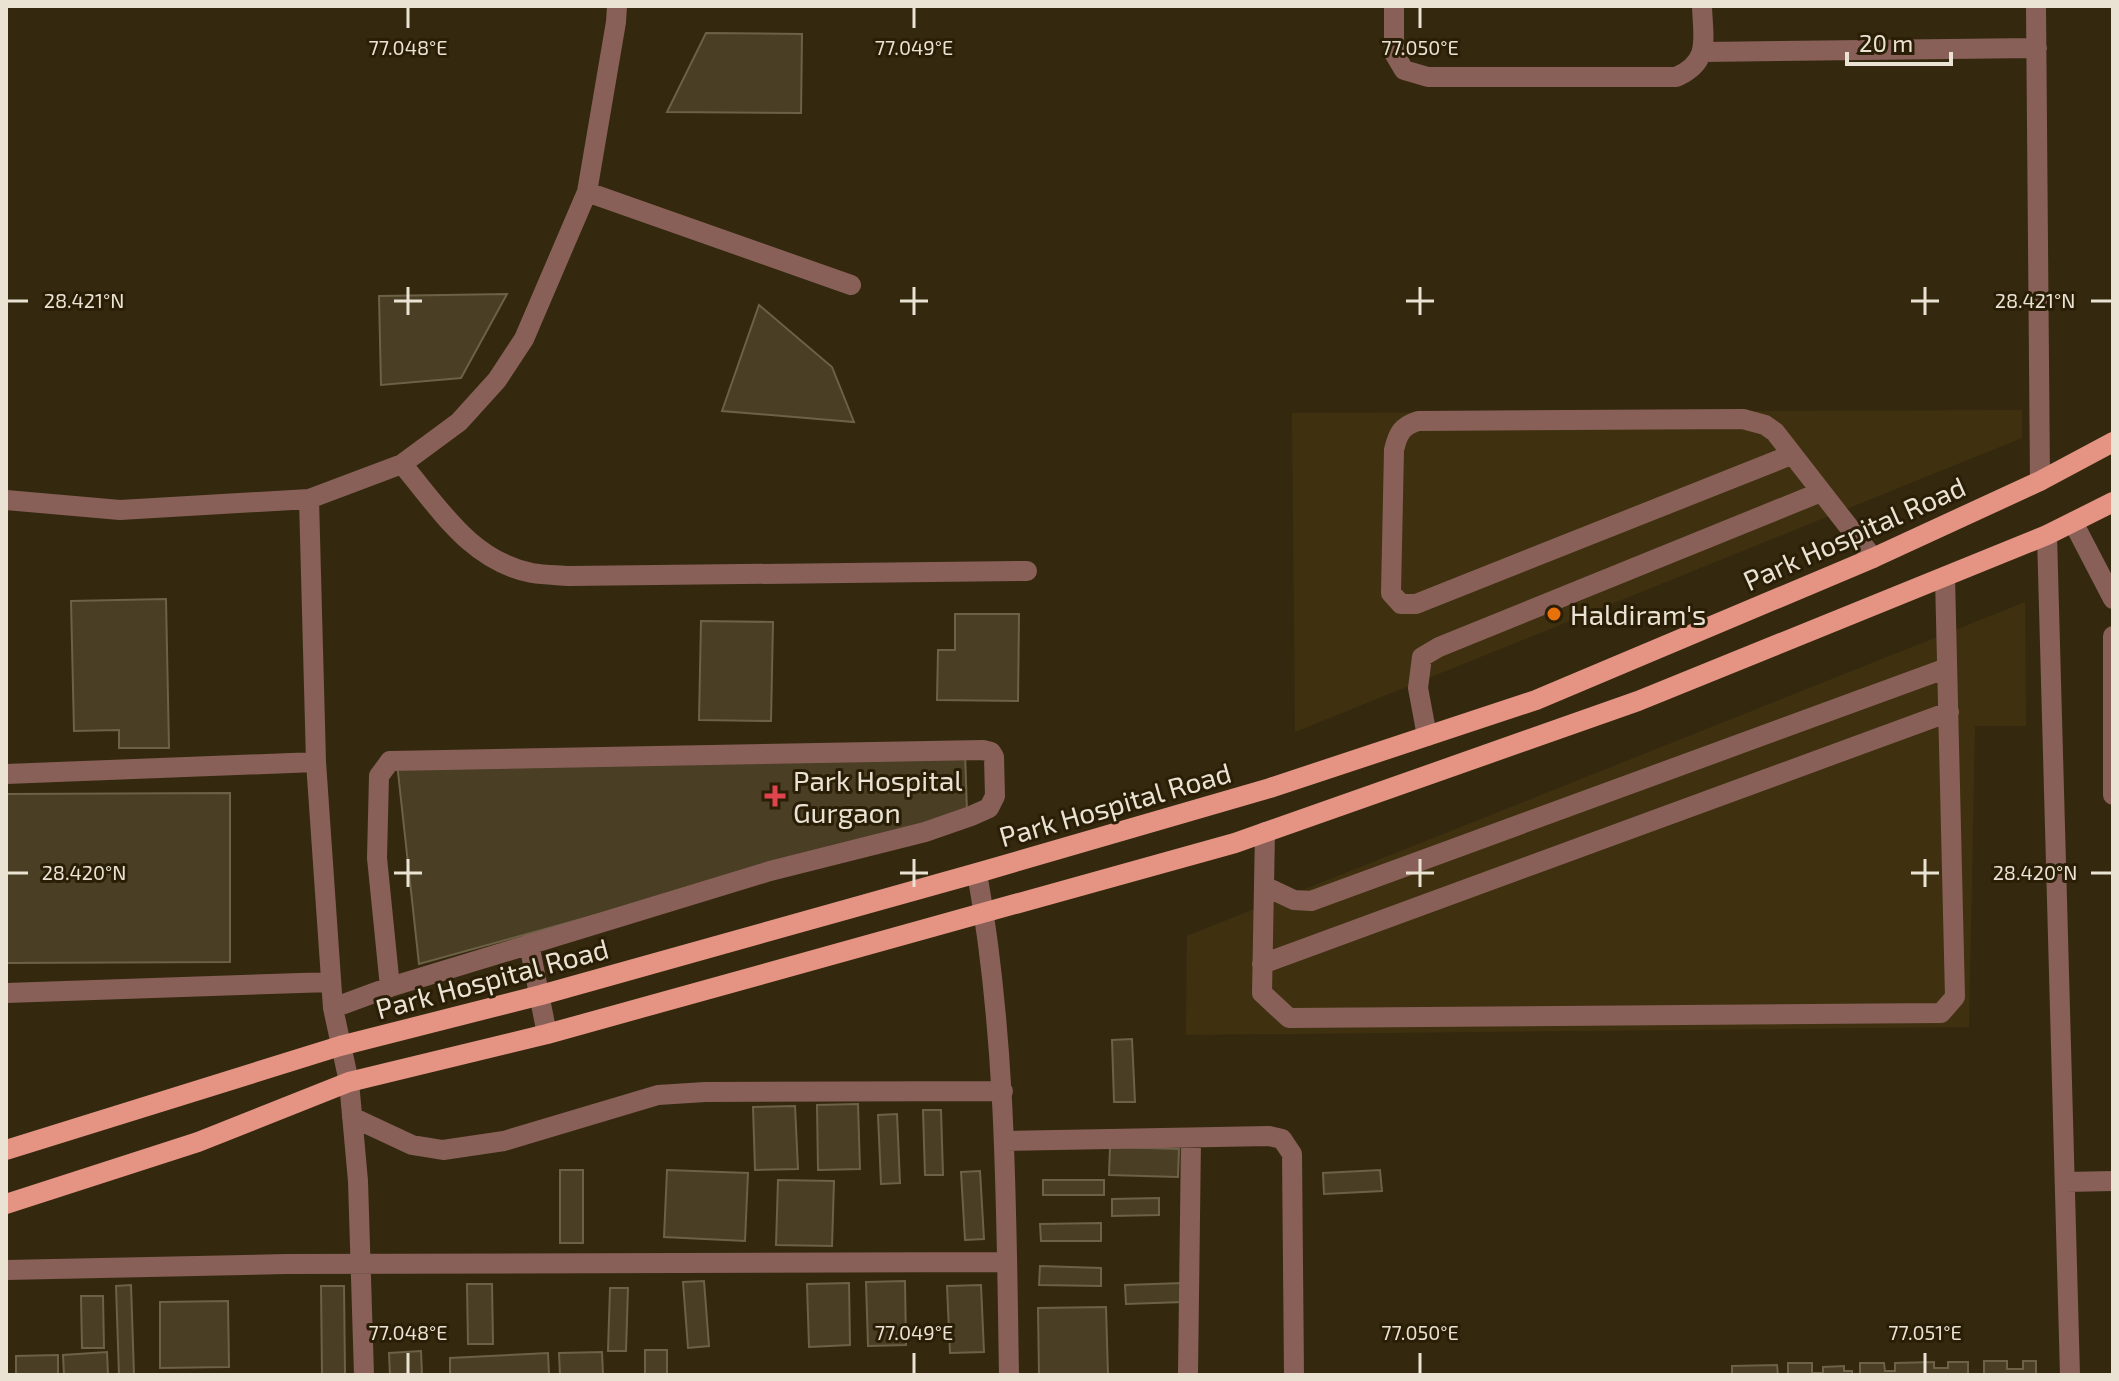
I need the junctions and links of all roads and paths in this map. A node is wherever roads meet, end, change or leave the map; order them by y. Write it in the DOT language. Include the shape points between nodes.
graph roads {
  1 [pos="617,6"];
  2 [pos="1394,6"];
  3 [pos="1702,6"];
  4 [pos="2036,6"];
  5 [pos="2037,48"];
  6 [pos="1703,52"];
  7 [pos="587,192"];
  8 [pos="851,285"];
  9 [pos="2113,442"];
  10 [pos="1791,455"];
  11 [pos="402,464"];
  12 [pos="2040,481"];
  13 [pos="1821,492"];
  14 [pos="309,499"];
  15 [pos="6,500"];
  16 [pos="2111,507"];
  17 [pos="2073,522"];
  18 [pos="2047,535"];
  19 [pos="1873,558"];
  20 [pos="1027,571"];
  21 [pos="1945,577"];
  22 [pos="2113,599"];
  23 [pos="2113,636"];
  24 [pos="1947,668"];
  25 [pos="1949,712"];
  26 [pos="1427,736"];
  27 [pos="316,762"];
  28 [pos="6,774"];
  29 [pos="2113,795"];
  30 [pos="1265,832"];
  31 [pos="977,873"];
  32 [pos="1264,886"];
  33 [pos="984,911"];
  34 [pos="529,944"];
  35 [pos="1262,964"];
  36 [pos="331,982"];
  37 [pos="390,987"];
  38 [pos="6,993"];
  39 [pos="541,995"];
  40 [pos="333,1008"];
  41 [pos="547,1034"];
  42 [pos="340,1046"];
  43 [pos="349,1082"];
  44 [pos="1003,1091"];
  45 [pos="352,1117"];
  46 [pos="1191,1139"];
  47 [pos="1004,1141"];
  48 [pos="6,1150"];
  49 [pos="2113,1181"];
  50 [pos="2065,1182"];
  51 [pos="6,1204"];
  52 [pos="1007,1262"];
  53 [pos="362,1266"];
  54 [pos="6,1270"];
  55 [pos="364,1375"];
  56 [pos="1009,1375"];
  57 [pos="1188,1375"];
  58 [pos="1294,1375"];
  59 [pos="2070,1375"];
  1 -- 7 [label="street"];
  2 -- 6 [label="street" via="1394,53 1404,70 1428,77 1676,77 1691,70"];
  3 -- 6 [label="street"];
  4 -- 5 [label="street"];
  5 -- 6 [label="street"];
  5 -- 12 [label="street"];
  7 -- 8 [label="street"];
  7 -- 11 [label="street" via="524,339 497,380 459,422"];
  9 -- 12 [label="main road, Park Hospital Road"];
  10 -- 10 [label="street" via="1775,432 1743,419 1405,425 1394,450 1391,593 1401,604 1416,604"];
  10 -- 13 [label="street"];
  11 -- 14 [label="street"];
  11 -- 20 [label="street" via="469,544 496,561 532,573"];
  12 -- 19 [label="main road, Park Hospital Road"];
  13 -- 19 [label="street"];
  13 -- 26 [label="street" via="1422,657 1418,688"];
  14 -- 15 [label="street" via="120,510"];
  14 -- 27 [label="street"];
  16 -- 17 [label="main road"];
  17 -- 18 [label="main road"];
  17 -- 22 [label="street"];
  18 -- 21 [label="main road"];
  18 -- 50 [label="street"];
  19 -- 26 [label="main road, Park Hospital Road" via="1536,700"];
  21 -- 24 [label="street"];
  21 -- 30 [label="main road" via="1638,701"];
  23 -- 29 [label="street"];
  24 -- 25 [label="street"];
  24 -- 32 [label="street" via="1311,901 1294,900"];
  25 -- 35 [label="street"];
  25 -- 35 [label="street" via="1955,997 1941,1013 1289,1018 1262,993"];
  26 -- 31 [label="main road, Park Hospital Road" via="1270,788"];
  27 -- 28 [label="street"];
  27 -- 36 [label="street"];
  30 -- 32 [label="street"];
  30 -- 33 [label="main road"];
  31 -- 33 [label="street"];
  31 -- 39 [label="main road, Park Hospital Road"];
  32 -- 35 [label="street"];
  33 -- 41 [label="main road"];
  33 -- 44 [label="street"];
  34 -- 37 [label="street"];
  34 -- 37 [label="street" via="971,816 989,808 995,796 994,757 983,750 390,761 379,776 377,858"];
  34 -- 39 [label="street"];
  36 -- 38 [label="street"];
  36 -- 40 [label="street"];
  37 -- 40 [label="street"];
  39 -- 41 [label="street"];
  39 -- 42 [label="main road, Park Hospital Road"];
  40 -- 42 [label="street"];
  41 -- 43 [label="main road"];
  42 -- 43 [label="street"];
  42 -- 48 [label="main road, Park Hospital Road"];
  43 -- 45 [label="street"];
  43 -- 51 [label="main road" via="198,1142"];
  44 -- 45 [label="street" via="658,1095 504,1141 443,1150 412,1145"];
  44 -- 47 [label="street"];
  45 -- 53 [label="street"];
  46 -- 47 [label="street"];
  46 -- 57 [label="street"];
  46 -- 58 [label="street" via="1269,1136 1282,1139 1292,1154"];
  47 -- 52 [label="street"];
  49 -- 50 [label="street"];
  50 -- 59 [label="street"];
  52 -- 53 [label="street"];
  52 -- 56 [label="street"];
  53 -- 54 [label="street"];
  53 -- 55 [label="street"];
}
